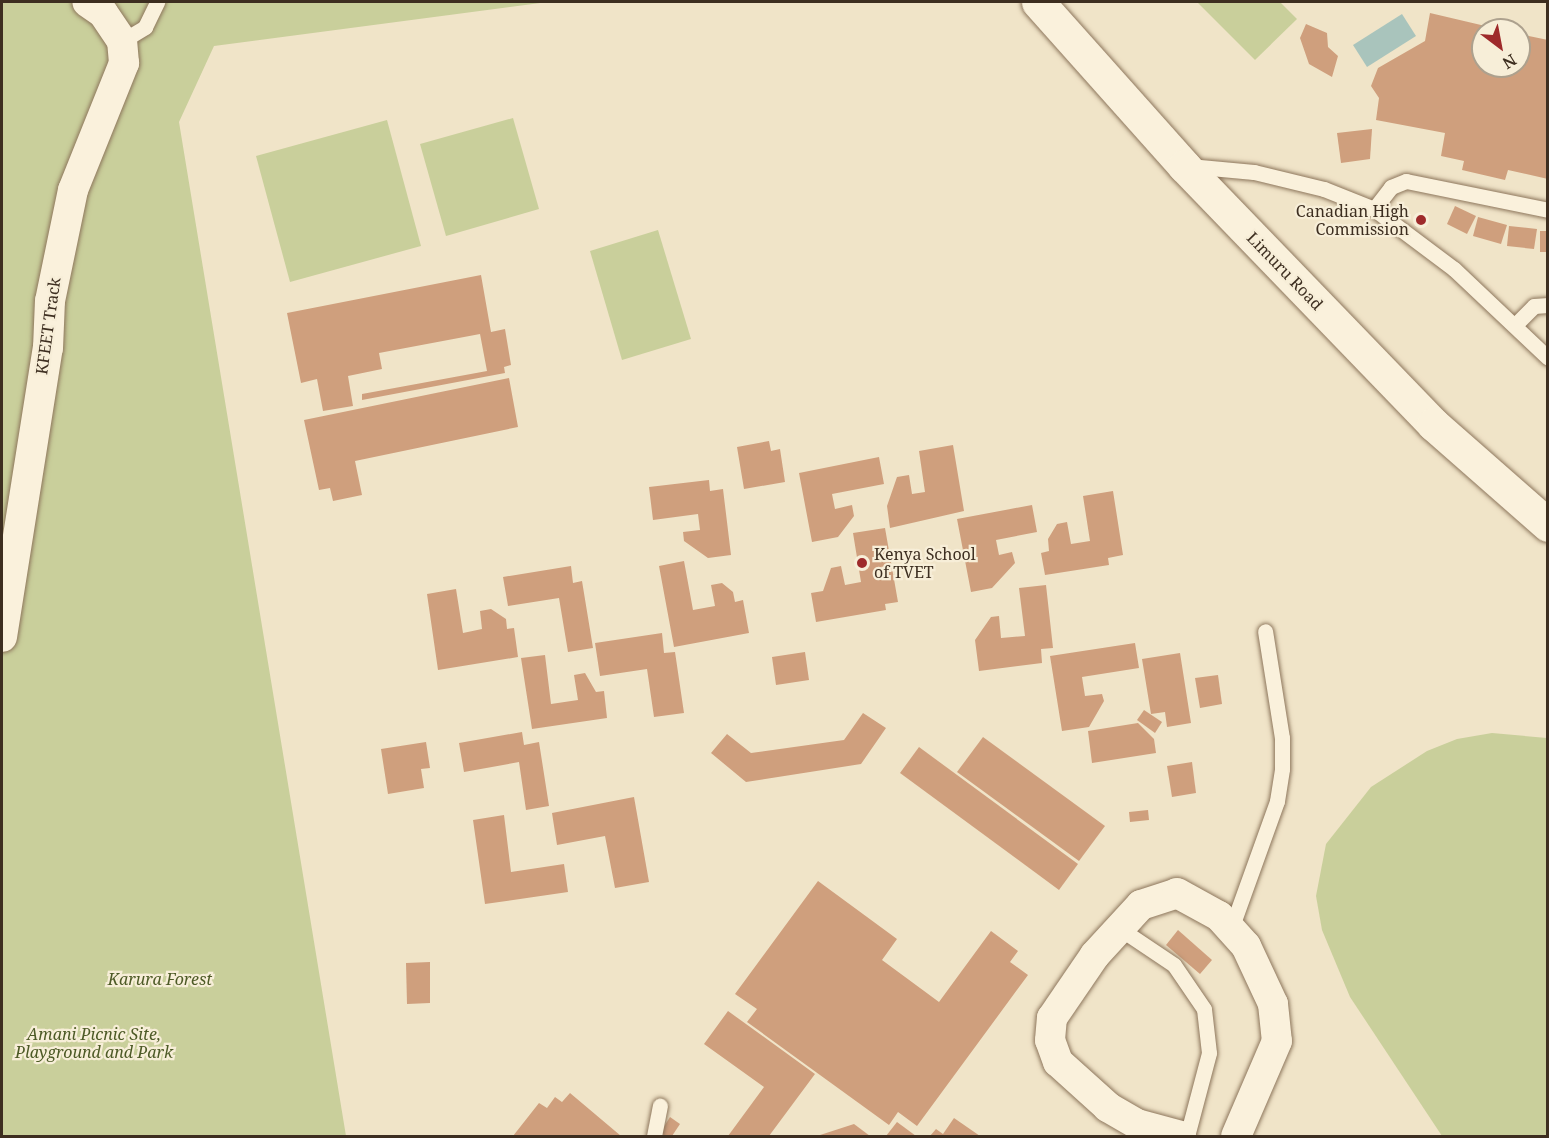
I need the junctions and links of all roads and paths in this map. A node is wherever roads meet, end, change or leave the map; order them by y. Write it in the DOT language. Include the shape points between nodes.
graph roads {
  1 [pos="87,2"];
  2 [pos="157,2"];
  3 [pos="1020,2"];
  4 [pos="1038,2"];
  5 [pos="122,41"];
  6 [pos="1184,166"];
  7 [pos="1374,208"];
  8 [pos="1548,210"];
  9 [pos="1548,305"];
  10 [pos="1515,325"];
  11 [pos="1548,358"];
  12 [pos="1433,424"];
  13 [pos="1548,525"];
  14 [pos="1265,631"];
  15 [pos="2,637"];
  16 [pos="1119,928"];
  17 [pos="1231,929"];
  18 [pos="660,1106"];
  19 [pos="654,1137"];
  20 [pos="1181,1137"];
  21 [pos="1187,1137"];
  22 [pos="1236,1137"];
  1 -- 5 [label="street" via="103,13"];
  2 -- 5 [label="lane" via="145,27"];
  3 -- 12 [label="main road" via="1177,179 1346,357"];
  4 -- 6 [label="main road, Limuru Road"];
  5 -- 15 [label="street, KFEET Track" via="124,63 73,190 50,301 48,348"];
  6 -- 7 [label="lane" via="1254,172 1324,189"];
  6 -- 12 [label="main road, Limuru Road"];
  7 -- 8 [label="lane" via="1391,188 1406,181"];
  7 -- 10 [label="lane" via="1437,255"];
  9 -- 10 [label="lane" via="1534,306"];
  10 -- 11 [label="lane"];
  12 -- 13 [label="main road, Limuru Road"];
  14 -- 17 [label="lane" via="1282,738 1282,769 1277,801"];
  16 -- 17 [label="street" via="1141,905 1177,893 1203,904"];
  16 -- 20 [label="street" via="1095,955 1052,1018 1050,1040 1058,1062 1079,1086 1137,1124"];
  16 -- 21 [label="lane" via="1174,965 1204,1009 1209,1053"];
  17 -- 22 [label="street" via="1262,976 1277,1026 1273,1055"];
  18 -- 19 [label="lane"];
}
